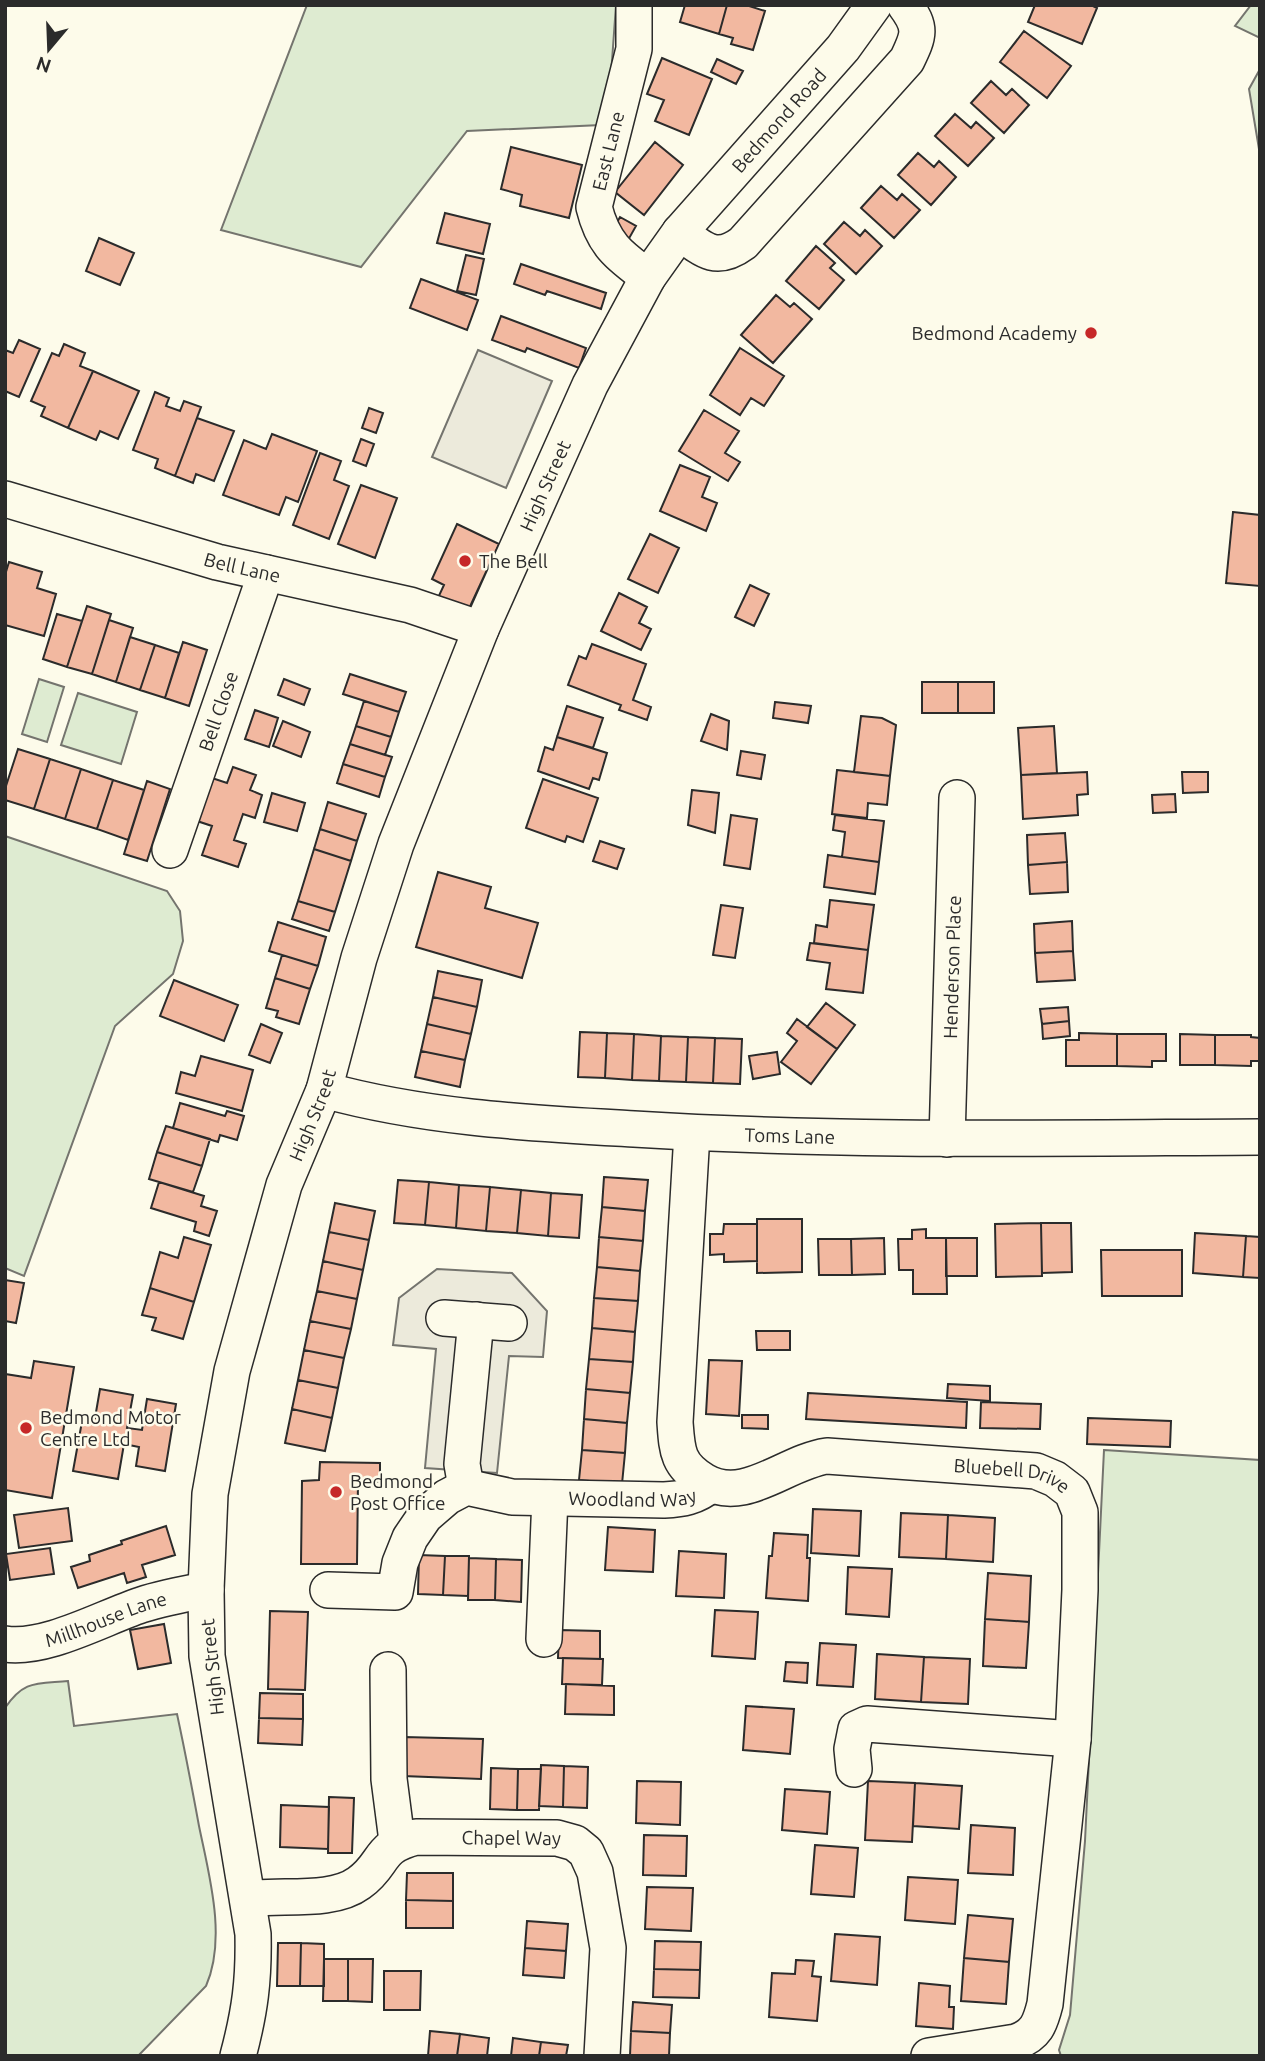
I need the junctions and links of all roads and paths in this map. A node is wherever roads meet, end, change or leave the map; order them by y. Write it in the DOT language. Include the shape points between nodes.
graph roads {
  1 [pos="634,5"];
  2 [pos="874,5"];
  3 [pos="905,5"];
  4 [pos="680,232"];
  5 [pos="649,277"];
  6 [pos="5,499"];
  7 [pos="266,573"];
  8 [pos="481,629"];
  9 [pos="957,798"];
  10 [pos="170,850"];
  11 [pos="324,1090"];
  12 [pos="692,1133"];
  13 [pos="1260,1137"];
  14 [pos="947,1139"];
  15 [pos="476,1320"];
  16 [pos="710,1485"];
  17 [pos="466,1487"];
  18 [pos="551,1498"];
  19 [pos="206,1590"];
  20 [pos="328,1590"];
  21 [pos="544,1639"];
  22 [pos="5,1644"];
  23 [pos="388,1670"];
  24 [pos="1073,1739"];
  25 [pos="853,1769"];
  26 [pos="397,1841"];
  27 [pos="248,1899"];
  28 [pos="238,2056"];
  29 [pos="601,2056"];
  30 [pos="929,2056"];
  1 -- 5 [label="street, East Lane" via="634,49 594,207 608,243"];
  2 -- 4 [label="street, Bedmond Road" via="843,48"];
  3 -- 4 [label="street" via="916,21 916,40 907,60 743,243 730,252 712,254"];
  4 -- 5 [label="street, High Street"];
  5 -- 8 [label="street, High Street" via="590,385"];
  6 -- 7 [label="street, Bell Lane"];
  7 -- 8 [label="street, Bell Lane" via="410,605"];
  7 -- 10 [label="street, Bell Close"];
  8 -- 11 [label="street, High Street" via="396,845 359,958"];
  9 -- 14 [label="street, Henderson Place"];
  11 -- 12 [label="street, Toms Lane" via="425,1113"];
  11 -- 19 [label="street, High Street" via="284,1185 232,1371 210,1494"];
  12 -- 14 [label="street, Toms Lane"];
  12 -- 16 [label="street" via="676,1448 692,1474"];
  13 -- 14 [label="street, Toms Lane"];
  15 -- 17 [label="street" via="462,1464"];
  16 -- 18 [label="street, Woodland Way" via="685,1499"];
  16 -- 24 [label="street, Bluebell Drive" via="740,1489 810,1458 827,1456 1036,1471 1055,1479 1072,1492 1080,1512"];
  17 -- 18 [label="street, Woodland Way" via="512,1497"];
  17 -- 20 [label="street" via="425,1516 410,1538 395,1592"];
  18 -- 21 [label="street, Woodland Way"];
  19 -- 22 [label="street, Millhouse Lane" via="144,1604 54,1638"];
  19 -- 27 [label="street, High Street" via="207,1656"];
  23 -- 26 [label="street" via="389,1779"];
  24 -- 25 [label="street" via="867,1724 856,1729"];
  24 -- 30 [label="street, Bluebell Drive" via="1040,2023 1030,2037 1016,2042"];
  26 -- 27 [label="street" via="370,1873 340,1893"];
  26 -- 29 [label="street, Chapel Way" via="415,1836 557,1838 586,1852 595,1872 608,1948"];
  27 -- 28 [label="street, High Street" via="253,1969 250,2014"];
}
